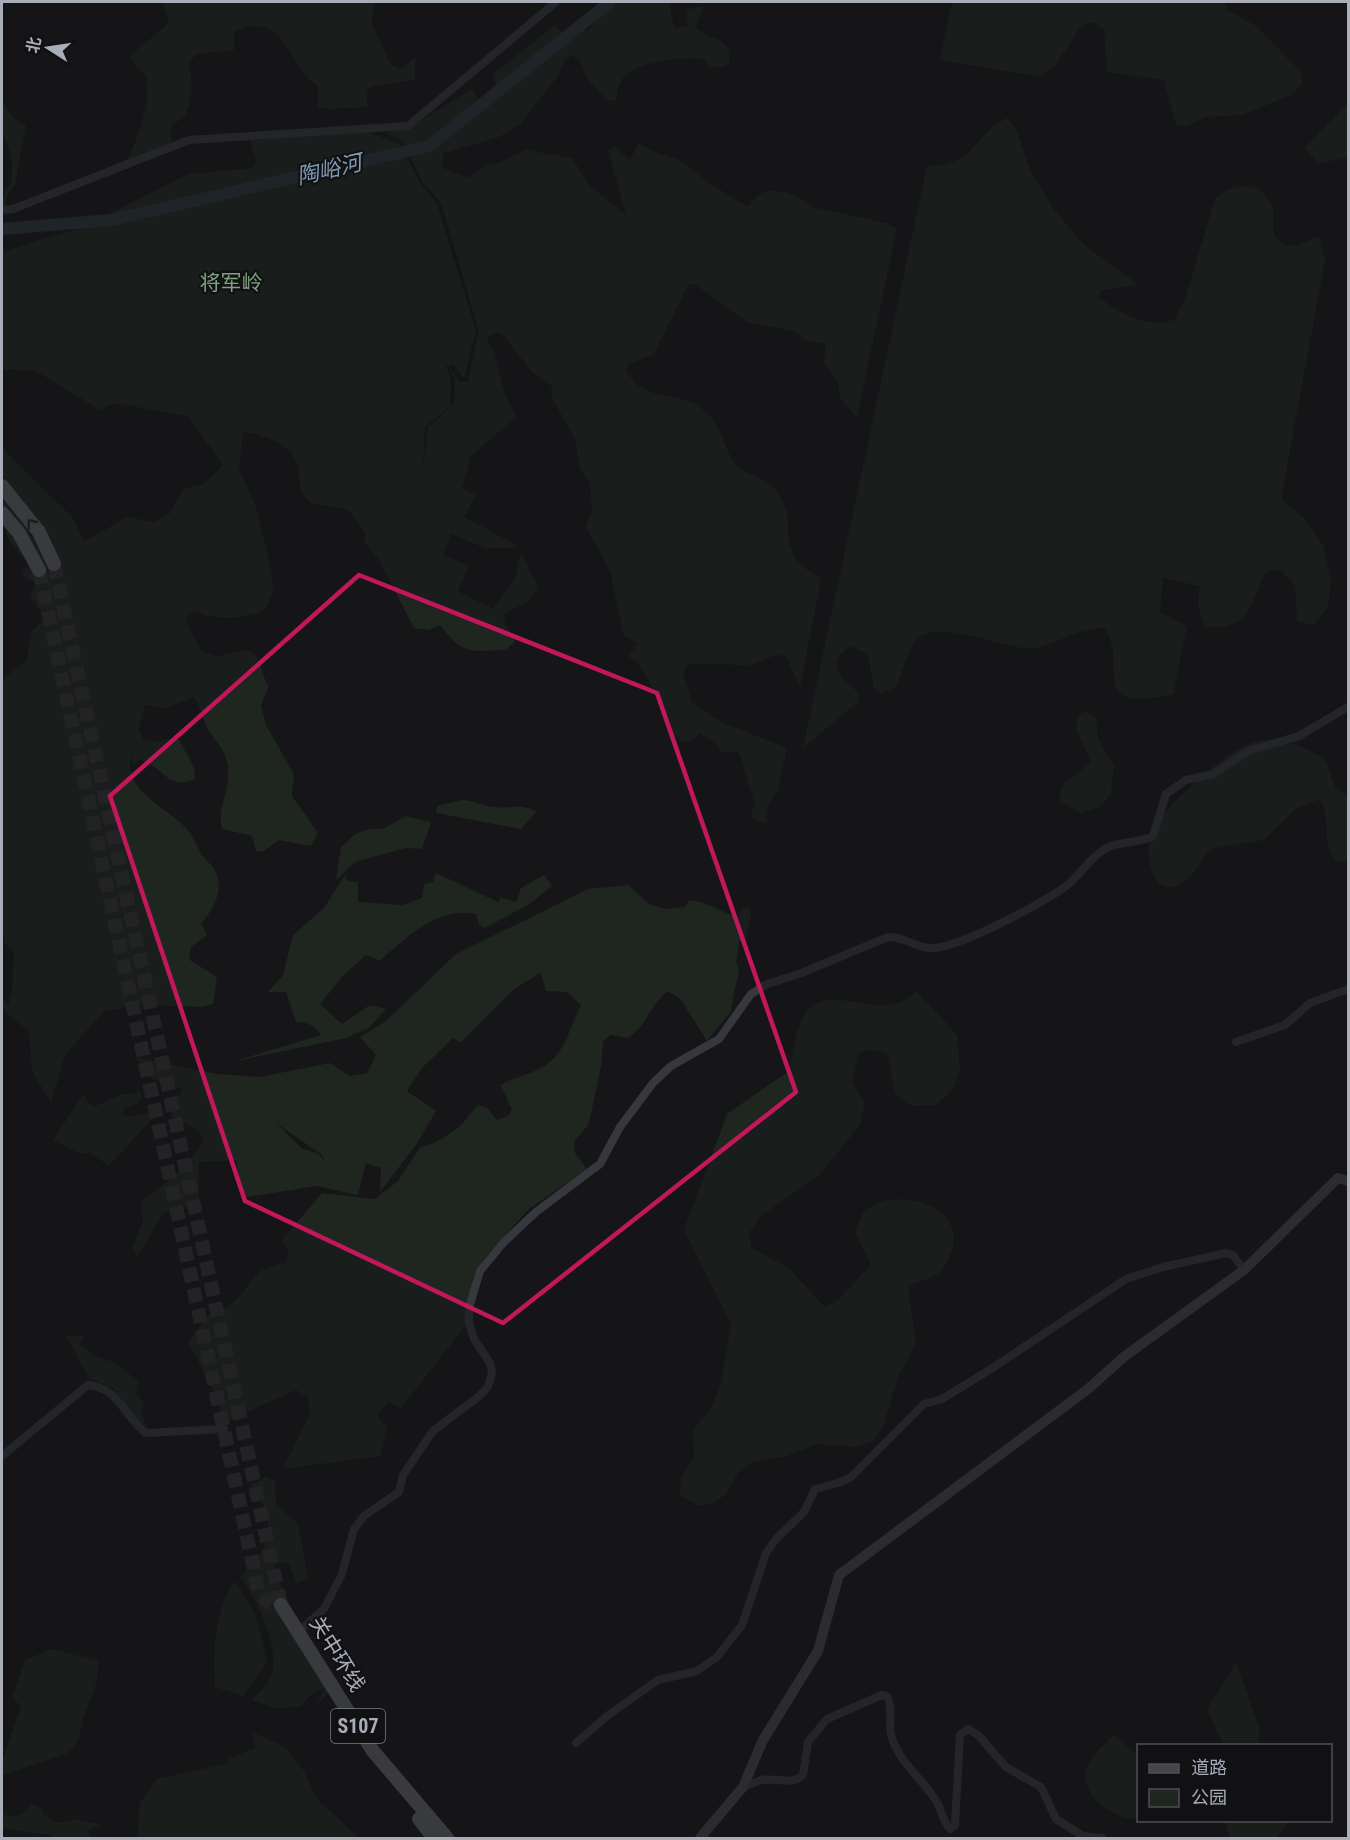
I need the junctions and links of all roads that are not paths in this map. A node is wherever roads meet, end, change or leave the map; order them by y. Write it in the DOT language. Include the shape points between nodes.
graph roads {
  1 [pos="556,2"];
  2 [pos="2,210"];
  3 [pos="2,486"];
  4 [pos="2,513"];
  5 [pos="54,564"];
  6 [pos="39,570"];
  7 [pos="1348,707"];
  8 [pos="1348,989"];
  9 [pos="1236,1042"];
  10 [pos="1348,1181"];
  11 [pos="1244,1270"];
  12 [pos="224,1429"];
  13 [pos="2,1456"];
  14 [pos="298,1632"];
  15 [pos="576,1743"];
  16 [pos="743,1787"];
  17 [pos="434,1839"];
  18 [pos="447,1839"];
  19 [pos="700,1839"];
  20 [pos="1102,1839"];
  1 -- 2 [label="street" via="408,126 189,140"];
  5 -- 3 [label="highway, one-way" via="39,532"];
  4 -- 6 [label="highway" via="19,533"];
  7 -- 14 [label="street" via="1299,736 1248,751 1214,774 1186,780 1166,794 1153,836 1106,848 1065,886 988,929 932,949 903,937 888,937 767,984 751,994 719,1039 671,1066 653,1083 620,1127 600,1164 536,1212 480,1271 469,1323 474,1340 490,1363 488,1387 433,1431 403,1475 399,1492 364,1516 354,1529 342,1574 324,1609"];
  8 -- 9 [label="street" via="1310,1004 1285,1025"];
  10 -- 11 [label="street" via="1338,1178"];
  11 -- 15 [label="street" via="1233,1255 1226,1253 1126,1279 991,1369 942,1399 924,1404 851,1477 838,1484 822,1485 811,1493 804,1512 766,1553 745,1617 717,1657 697,1671 658,1680"];
  11 -- 16 [label="street" via="839,1575 818,1651 763,1740"];
  12 -- 13 [label="street" via="146,1433 111,1392 88,1385"];
  14 -- 17 [label="highway, 关中环线 / S107" via="279,1607 368,1754"];
  14 -- 18 [label="highway, 关中环线 / S107" via="373,1750"];
  16 -- 19 [label="street"];
  16 -- 20 [label="street" via="763,1780 800,1778 808,1742 827,1719 882,1695 892,1705 892,1740 937,1803 950,1829 955,1825 960,1735 968,1729 1006,1767 1041,1787 1056,1819 1083,1836"];
}
